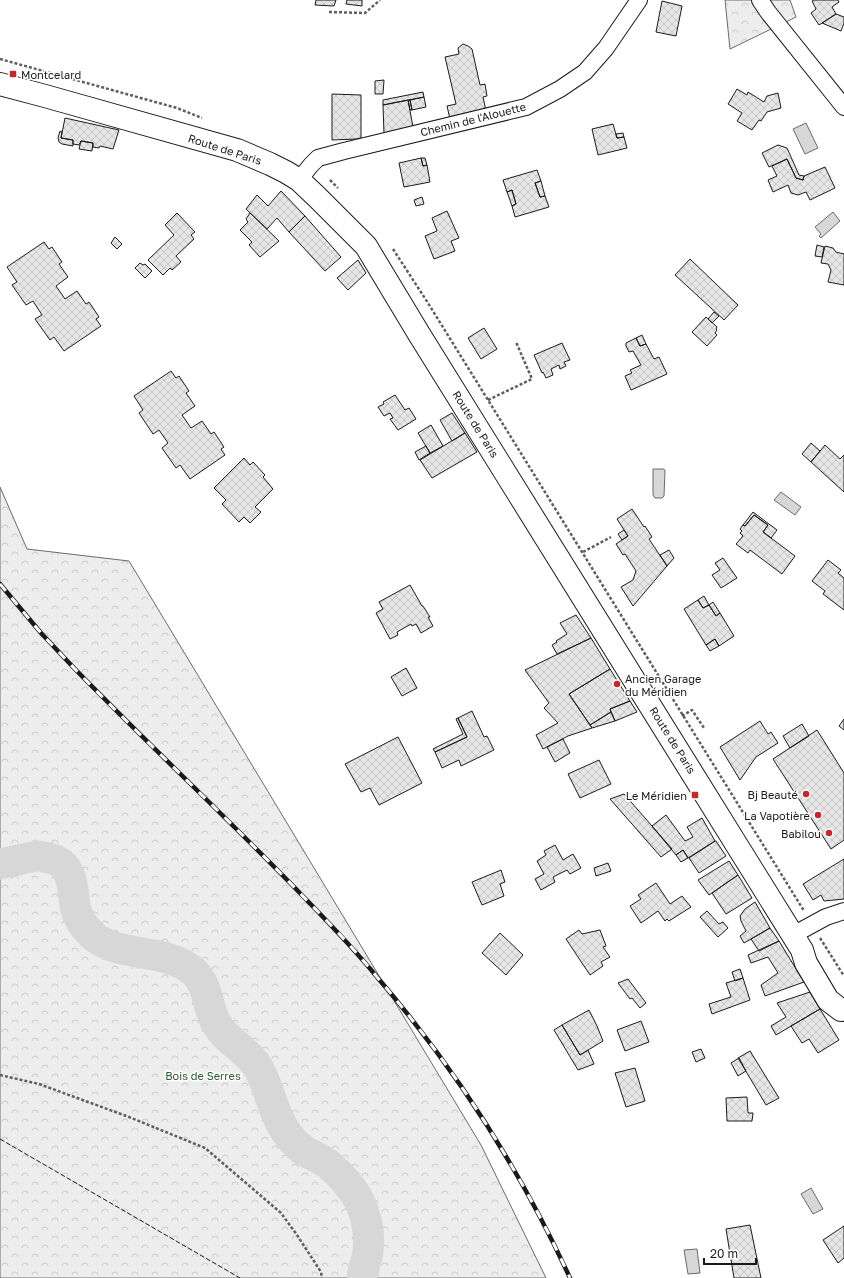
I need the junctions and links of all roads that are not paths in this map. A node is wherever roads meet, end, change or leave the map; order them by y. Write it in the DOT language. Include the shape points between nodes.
graph roads {
  1 [pos="639,0"];
  2 [pos="760,0"];
  3 [pos="0,84"];
  4 [pos="844,107"];
  5 [pos="299,180"];
  6 [pos="844,911"];
  7 [pos="798,942"];
  8 [pos="843,1012"];
  1 -- 5 [label="street, Chemin de l'Alouette" via="606,48 585,72 560,89 526,107 318,158"];
  2 -- 4 [label="street"];
  3 -- 5 [label="main road, Route de Paris" via="237,150"];
  5 -- 7 [label="main road, Route de Paris" via="366,246"];
  6 -- 7 [label="street" via="826,917"];
  7 -- 8 [label="main road, Route de Paris" via="806,963 828,1000"];
}
